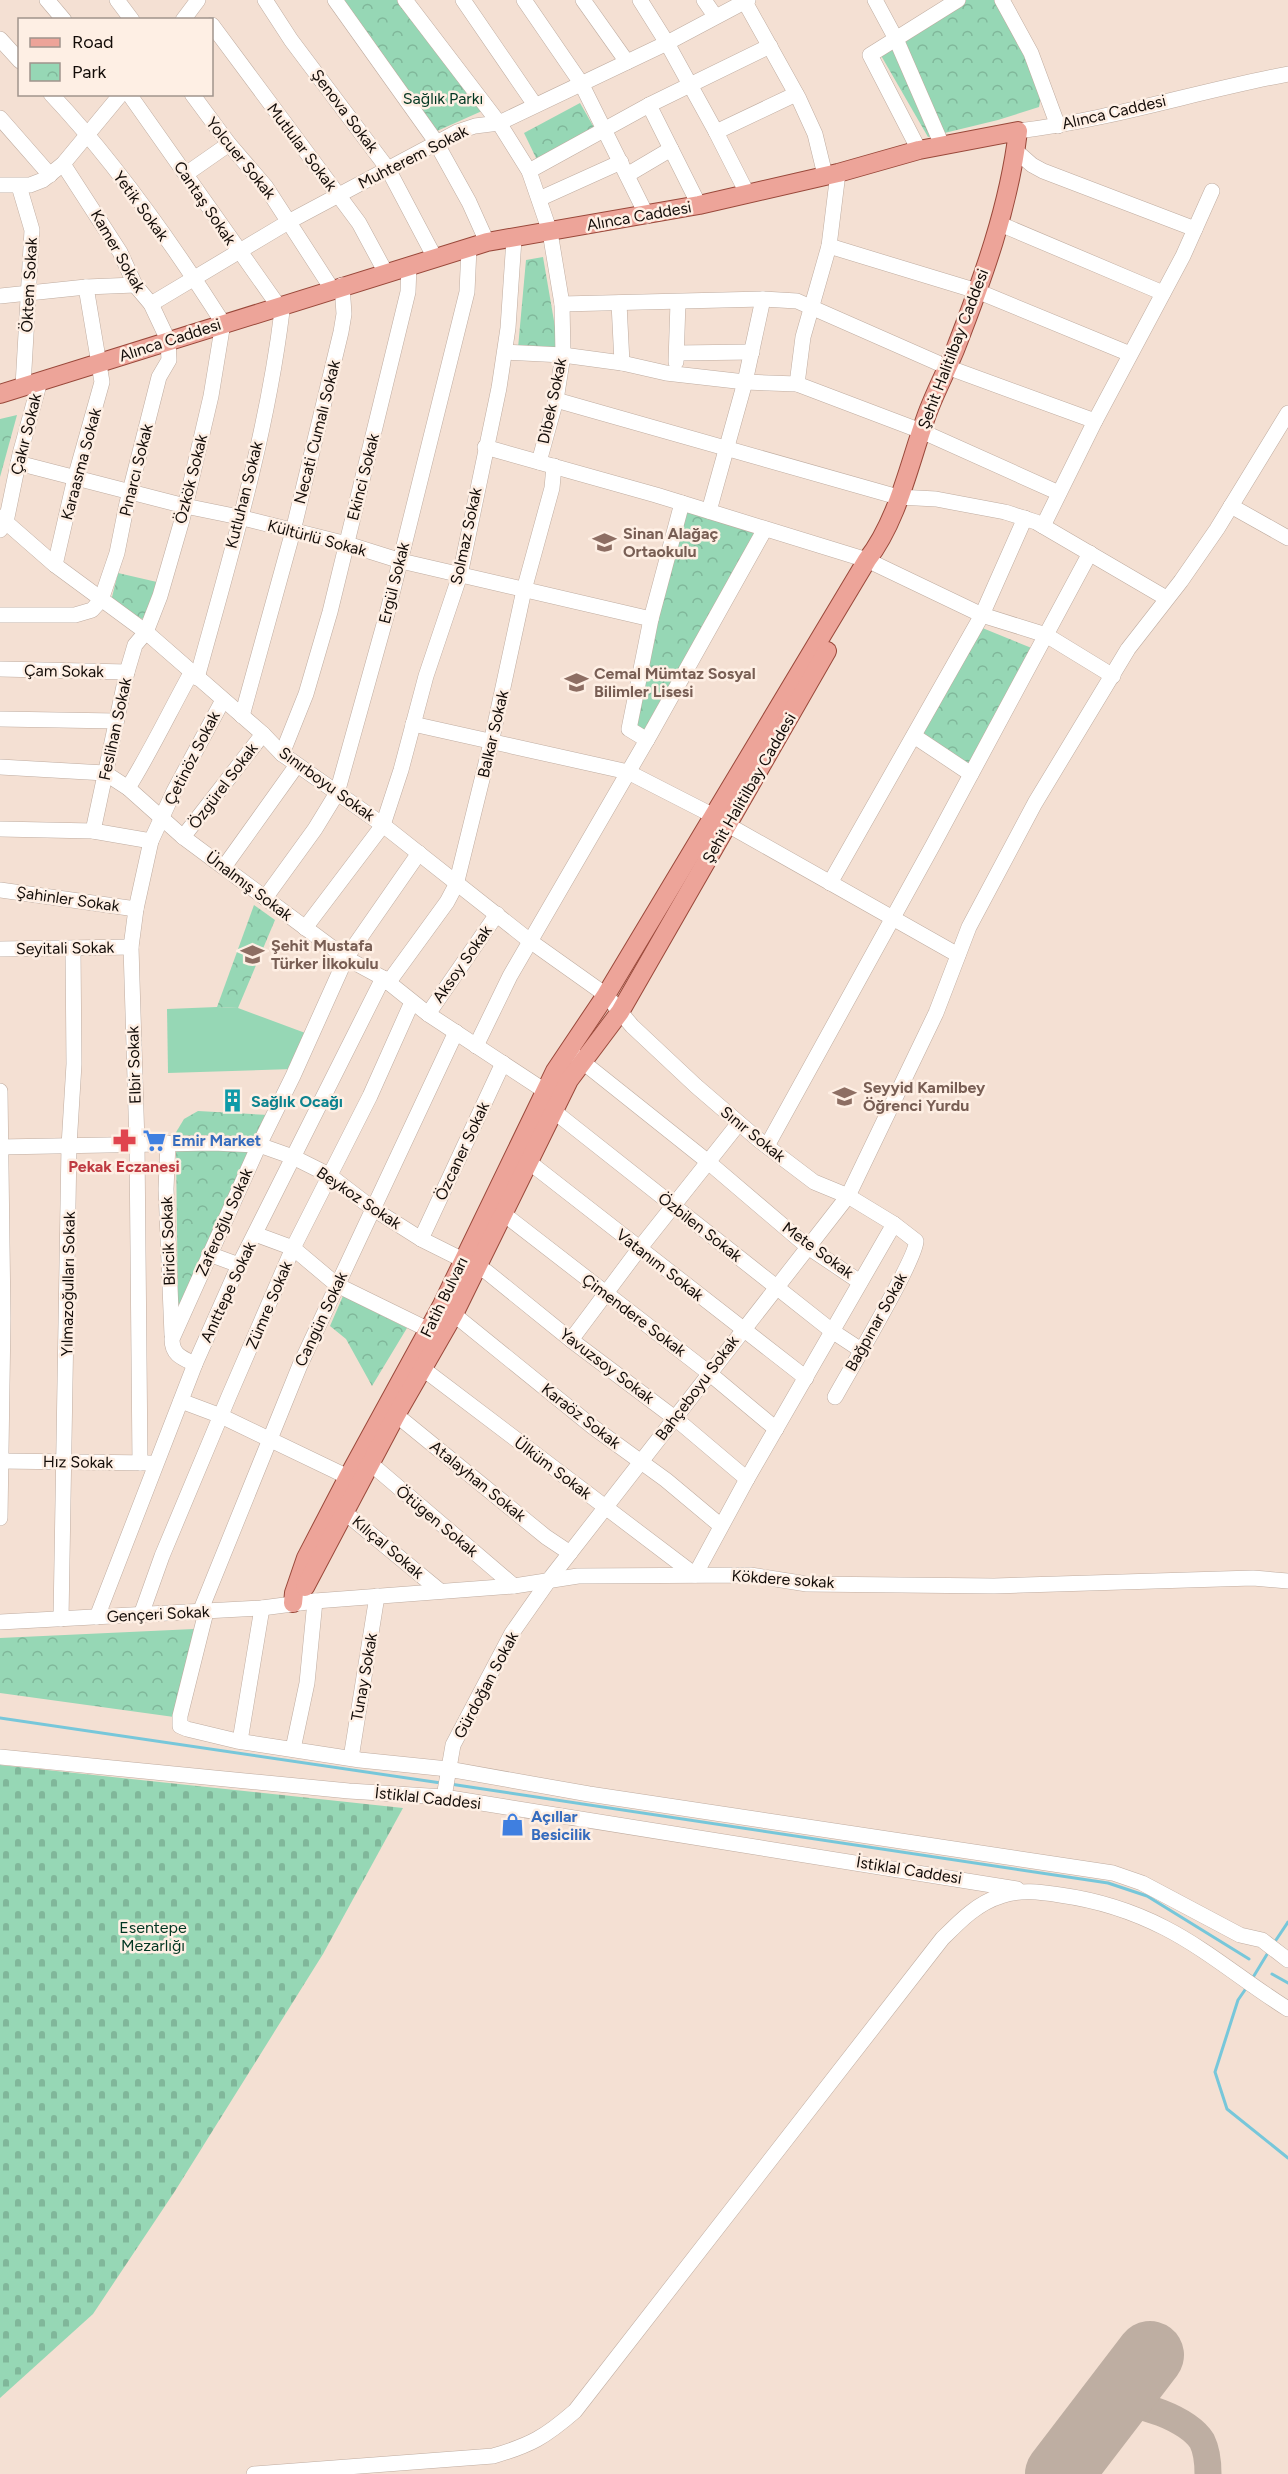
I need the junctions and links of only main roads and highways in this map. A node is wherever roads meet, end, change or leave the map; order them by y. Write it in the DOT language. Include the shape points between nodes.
graph roads {
  1 [pos="1018,131"];
  2 [pos="0,394"];
  3 [pos="721,820"];
  4 [pos="576,1056"];
  5 [pos="448,1310"];
  6 [pos="418,1365"];
  7 [pos="366,1459"];
  8 [pos="340,1508"];
  9 [pos="293,1603"];
  1 -- 2 [label="main road, Alınca Caddesi" via="919,150 647,216 487,242"];
  1 -- 3 [label="main road, Şehit Halitilbay Caddesi" via="1000,224 881,542 867,560"];
  3 -- 4 [label="main road, Şehit Halitilbay Caddesi" via="606,995"];
  3 -- 4 [label="main road, Şehit Halitilbay Caddesi" via="620,1012"];
  4 -- 5 [label="main road" via="569,1080 547,1101"];
  5 -- 6 [label="main road"];
  5 -- 6 [label="main road, Fatih Bulvarı" via="429,1330"];
  6 -- 7 [label="main road"];
  7 -- 8 [label="main road"];
  7 -- 8 [label="main road" via="348,1477"];
  8 -- 9 [label="main road" via="314,1572"];
}
